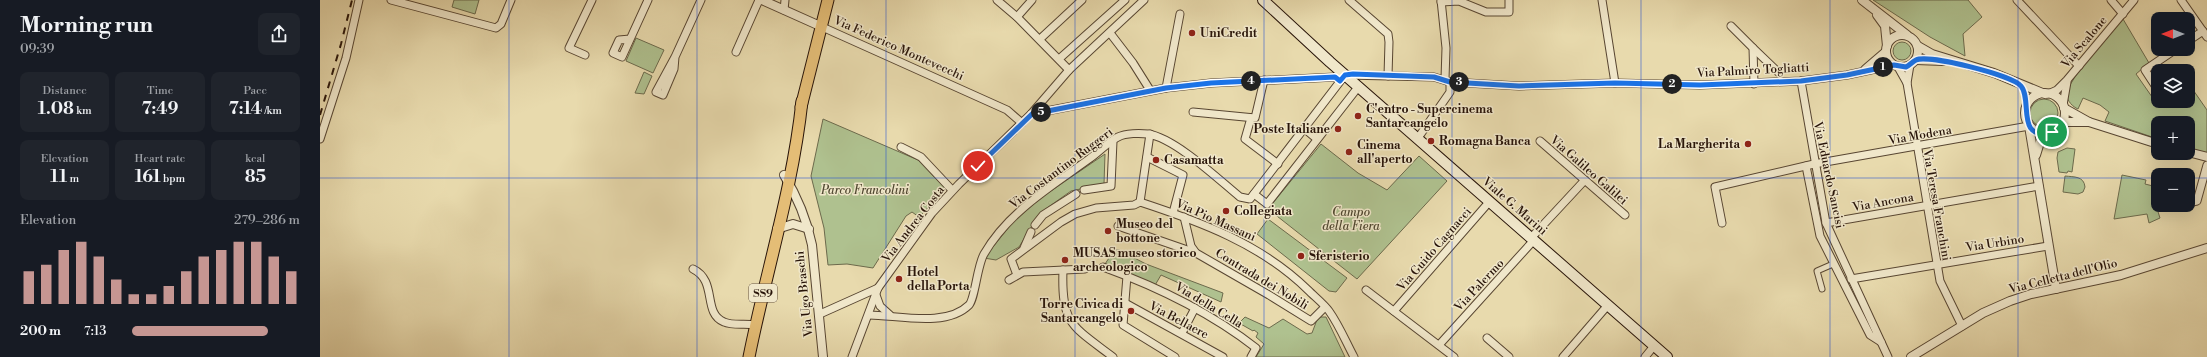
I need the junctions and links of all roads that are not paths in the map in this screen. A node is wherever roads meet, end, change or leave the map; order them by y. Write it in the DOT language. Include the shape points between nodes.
graph roads {
  1 [pos="359,0"];
  2 [pos="391,0"];
  3 [pos="511,0"];
  4 [pos="592,0"];
  5 [pos="648,0"];
  6 [pos="701,0"];
  7 [pos="759,0"];
  8 [pos="762,0"];
  9 [pos="785,0"];
  10 [pos="828,0"];
  11 [pos="997,0"];
  12 [pos="1032,0"];
  13 [pos="1082,0"];
  14 [pos="1125,0"];
  15 [pos="1144,0"];
  16 [pos="1263,0"];
  17 [pos="1349,0"];
  18 [pos="1509,0"];
  19 [pos="1602,0"];
  20 [pos="1862,0"];
  21 [pos="2018,0"];
  22 [pos="2110,0"];
  23 [pos="2134,0"];
  24 [pos="2181,0"];
  25 [pos="1441,1"];
  26 [pos="784,10"];
  27 [pos="1876,12"];
  28 [pos="1180,14"];
  29 [pos="2123,14"];
  30 [pos="1017,17"];
  31 [pos="820,26"];
  32 [pos="1731,26"];
  33 [pos="1110,33"];
  34 [pos="2205,34"];
  35 [pos="1908,35"];
  36 [pos="2195,38"];
  37 [pos="630,39"];
  38 [pos="1040,39"];
  39 [pos="1918,46"];
  40 [pos="1753,48"];
  41 [pos="1886,48"];
  42 [pos="736,52"];
  43 [pos="585,55"];
  44 [pos="2166,56"];
  45 [pos="675,57"];
  46 [pos="1059,59"];
  47 [pos="1913,62"];
  48 [pos="1954,62"];
  49 [pos="2154,64"];
  50 [pos="1896,66"];
  51 [pos="2079,66"];
  52 [pos="2151,66"];
  53 [pos="1069,70"];
  54 [pos="1862,71"];
  55 [pos="1778,72"];
  56 [pos="1388,76"];
  57 [pos="1343,78"];
  58 [pos="2151,79"];
  59 [pos="1264,80"];
  60 [pos="2067,80"];
  61 [pos="1448,81"];
  62 [pos="1801,81"];
  63 [pos="1615,83"];
  64 [pos="1754,84"];
  65 [pos="1907,84"];
  66 [pos="2020,85"];
  67 [pos="1359,86"];
  68 [pos="1166,88"];
  69 [pos="1150,90"];
  70 [pos="2046,94"];
  71 [pos="802,101"];
  72 [pos="2028,104"];
  73 [pos="2063,107"];
  74 [pos="1192,112"];
  75 [pos="1032,114"];
  76 [pos="1251,118"];
  77 [pos="2063,122"];
  78 [pos="2089,122"];
  79 [pos="1022,123"];
  80 [pos="2030,126"];
  81 [pos="1306,129"];
  82 [pos="2047,133"];
  83 [pos="1150,134"];
  84 [pos="1418,138"];
  85 [pos="320,139"];
  86 [pos="1317,139"];
  87 [pos="1112,141"];
  88 [pos="1540,142"];
  89 [pos="2151,142"];
  90 [pos="901,146"];
  91 [pos="1916,147"];
  92 [pos="2195,154"];
  93 [pos="1148,157"];
  94 [pos="2207,157"];
  95 [pos="2035,160"];
  96 [pos="1278,164"];
  97 [pos="1814,164"];
  98 [pos="2207,165"];
  99 [pos="1806,166"];
  100 [pos="1584,181"];
  101 [pos="788,182"];
  102 [pos="2039,186"];
  103 [pos="952,190"];
  104 [pos="1084,190"];
  105 [pos="1076,194"];
  106 [pos="1252,197"];
  107 [pos="1490,201"];
  108 [pos="2195,201"];
  109 [pos="1140,202"];
  110 [pos="1926,206"];
  111 [pos="1173,213"];
  112 [pos="1625,215"];
  113 [pos="1184,217"];
  114 [pos="1722,223"];
  115 [pos="1826,223"];
  116 [pos="1035,225"];
  117 [pos="1118,226"];
  118 [pos="777,229"];
  119 [pos="809,229"];
  120 [pos="1031,232"];
  121 [pos="1533,239"];
  122 [pos="2048,246"];
  123 [pos="1024,248"];
  124 [pos="2207,248"];
  125 [pos="1196,253"];
  126 [pos="1841,256"];
  127 [pos="1833,262"];
  128 [pos="1936,264"];
  129 [pos="1103,267"];
  130 [pos="693,269"];
  131 [pos="1085,269"];
  132 [pos="1063,270"];
  133 [pos="1017,275"];
  134 [pos="1127,276"];
  135 [pos="1851,279"];
  136 [pos="1009,280"];
  137 [pos="1822,289"];
  138 [pos="2056,289"];
  139 [pos="1366,290"];
  140 [pos="877,292"];
  141 [pos="1125,303"];
  142 [pos="1608,305"];
  143 [pos="1325,307"];
  144 [pos="1195,308"];
  145 [pos="1394,311"];
  146 [pos="820,314"];
  147 [pos="869,315"];
  148 [pos="890,315"];
  149 [pos="755,325"];
  150 [pos="1962,326"];
  151 [pos="1182,333"];
  152 [pos="1488,338"];
  153 [pos="1882,342"];
  154 [pos="1439,345"];
  155 [pos="1654,346"];
  156 [pos="1254,353"];
  157 [pos="749,357"];
  158 [pos="823,357"];
  159 [pos="852,357"];
  160 [pos="1113,357"];
  161 [pos="1175,357"];
  162 [pos="1222,357"];
  163 [pos="1261,357"];
  164 [pos="1354,357"];
  165 [pos="1454,357"];
  166 [pos="1510,357"];
  167 [pos="1563,357"];
  168 [pos="1645,357"];
  169 [pos="1667,357"];
  170 [pos="1888,357"];
  171 [pos="1912,357"];
  1 -- 85 [label="street" via="346,58"];
  2 -- 3 [label="street" via="496,28 501,24"];
  4 -- 43 [label="street" via="569,48"];
  5 -- 37 [label="street"];
  6 -- 45 [label="street"];
  7 -- 42 [label="street"];
  8 -- 26 [label="street, Via Federico Montevecchi"];
  9 -- 26 [label="street"];
  10 -- 31 [label="main road"];
  11 -- 30 [label="street"];
  12 -- 30 [label="street"];
  13 -- 38 [label="street"];
  14 -- 46 [label="street"];
  15 -- 33 [label="street, Via Andrea Costa"];
  16 -- 57 [label="main road, Viale G. Marini"];
  17 -- 56 [label="street" via="1388,34"];
  18 -- 25 [label="street" via="1509,12 1497,13 1486,12 1459,1"];
  19 -- 63 [label="street"];
  20 -- 27 [label="street"];
  21 -- 51 [label="street"];
  22 -- 29 [label="street"];
  23 -- 29 [label="street, Via Scalone"];
  24 -- 34 [label="street"];
  25 -- 61 [label="street"];
  26 -- 31 [label="street, Via Federico Montevecchi"];
  27 -- 35 [label="street"];
  27 -- 41 [label="street" via="1885,26"];
  28 -- 68 [label="street"];
  29 -- 51 [label="street, Via Scalone"];
  30 -- 38 [label="street"];
  31 -- 71 [label="main road"];
  31 -- 79 [label="street, Via Federico Montevecchi" via="1007,110"];
  32 -- 40 [label="street"];
  33 -- 53 [label="street, Via Andrea Costa"];
  33 -- 69 [label="street"];
  34 -- 36 [label="street"];
  35 -- 39 [label="street"];
  35 -- 41 [label="street" via="1897,35 1889,41"];
  38 -- 46 [label="street"];
  39 -- 47 [label="street"];
  39 -- 48 [label="street"];
  40 -- 55 [label="street"];
  40 -- 64 [label="street"];
  41 -- 50 [label="street" via="1890,61"];
  41 -- 54 [label="street" via="1874,63"];
  44 -- 49 [label="street"];
  46 -- 53 [label="street"];
  47 -- 48 [label="street"];
  47 -- 50 [label="street"];
  47 -- 65 [label="street"];
  48 -- 66 [label="street" via="1994,73"];
  50 -- 54 [label="street, Via Palmiro Togliatti"];
  50 -- 65 [label="street"];
  51 -- 60 [label="street, Via Scalone"];
  52 -- 58 [label="street" via="2145,70"];
  53 -- 75 [label="street, Via Andrea Costa"];
  54 -- 62 [label="street, Via Palmiro Togliatti"];
  56 -- 57 [label="street, Via Palmiro Togliatti"];
  56 -- 61 [label="street, Via Palmiro Togliatti" via="1434,77"];
  57 -- 59 [label="street, Via Palmiro Togliatti"];
  57 -- 67 [label="main road, Viale G. Marini"];
  57 -- 81 [label="street"];
  59 -- 68 [label="street, Via Palmiro Togliatti"];
  59 -- 76 [label="street" via="1255,118"];
  60 -- 70 [label="street, Via Scalone" via="2057,90"];
  60 -- 73 [label="street, Via Scalone"];
  61 -- 63 [label="street, Via Palmiro Togliatti" via="1519,86"];
  61 -- 84 [label="street" via="1450,92"];
  62 -- 64 [label="street, Via Palmiro Togliatti"];
  62 -- 97 [label="street, Via Eduardo Sancisi"];
  63 -- 64 [label="street, Via Palmiro Togliatti"];
  65 -- 91 [label="street, Via Teresa Franchini"];
  66 -- 70 [label="street"];
  66 -- 72 [label="street"];
  67 -- 84 [label="main road, Viale G. Marini"];
  67 -- 86 [label="street"];
  68 -- 69 [label="street, Via Palmiro Togliatti"];
  69 -- 75 [label="street, Via Palmiro Togliatti"];
  70 -- 72 [label="street" via="2035,96"];
  70 -- 73 [label="street" via="2059,100"];
  71 -- 101 [label="main road"];
  71 -- 101 [label="main road"];
  72 -- 80 [label="street" via="2025,115"];
  73 -- 77 [label="street"];
  73 -- 78 [label="street"];
  74 -- 76 [label="street"];
  75 -- 79 [label="street, Via Andrea Costa"];
  76 -- 96 [label="street" via="1245,139"];
  77 -- 78 [label="street"];
  77 -- 82 [label="street"];
  78 -- 89 [label="street"];
  79 -- 103 [label="street, Via Andrea Costa"];
  80 -- 82 [label="street" via="2037,132"];
  80 -- 91 [label="street, Via Modena"];
  80 -- 95 [label="street"];
  81 -- 86 [label="street"];
  81 -- 96 [label="street"];
  82 -- 95 [label="street" via="2040,142"];
  83 -- 87 [label="street, Via Costantino Ruggeri" via="1119,136"];
  83 -- 93 [label="street"];
  83 -- 106 [label="street" via="1175,146 1240,197"];
  84 -- 107 [label="main road, Viale G. Marini"];
  86 -- 106 [label="street" via="1267,204"];
  87 -- 104 [label="street" via="1110,186"];
  87 -- 148 [label="street, Via Costantino Ruggeri" via="1008,222 984,254 969,305 933,320"];
  88 -- 100 [label="street, Via Galileo Galilei"];
  90 -- 103 [label="street" via="921,157"];
  91 -- 97 [label="street, Via Modena"];
  91 -- 110 [label="street, Via Teresa Franchini"];
  92 -- 94 [label="street"];
  93 -- 109 [label="street"];
  93 -- 111 [label="street" via="1183,175"];
  95 -- 102 [label="street"];
  96 -- 106 [label="street"];
  97 -- 99 [label="street, Via Modena"];
  97 -- 115 [label="street, Via Eduardo Sancisi"];
  98 -- 108 [label="street"];
  99 -- 114 [label="street, Via Modena" via="1715,187"];
  99 -- 127 [label="street" via="1820,236"];
  100 -- 112 [label="street, Via Galileo Galilei"];
  100 -- 121 [label="street, Via Palermo"];
  101 -- 118 [label="main road"];
  101 -- 119 [label="street, Via Ugo Braschi"];
  102 -- 110 [label="street, Via Ancona"];
  102 -- 122 [label="street"];
  103 -- 140 [label="street, Via Andrea Costa" via="932,213"];
  105 -- 116 [label="street" via="1043,215"];
  107 -- 121 [label="main road, Viale G. Marini"];
  107 -- 145 [label="street, Via Guido Cagnacci"];
  109 -- 111 [label="street, Via Pio Massani"];
  109 -- 123 [label="street" via="1134,205 1086,209 1061,222"];
  110 -- 115 [label="street, Via Ancona"];
  110 -- 128 [label="street, Via Teresa Franchini"];
  111 -- 113 [label="street, Via Pio Massani"];
  113 -- 125 [label="street, Contrada dei Nobili" via="1191,246"];
  113 -- 143 [label="street, Via Pio Massani" via="1243,242 1293,276"];
  115 -- 126 [label="street, Via Eduardo Sancisi"];
  117 -- 125 [label="street"];
  118 -- 119 [label="street" via="793,224"];
  118 -- 149 [label="main road, SS9"];
  119 -- 146 [label="street, Via Ugo Braschi"];
  120 -- 123 [label="street"];
  121 -- 142 [label="main road, Viale G. Marini"];
  121 -- 154 [label="street, Via Palermo"];
  122 -- 128 [label="street, Via Urbino"];
  122 -- 138 [label="street"];
  123 -- 133 [label="street" via="1011,259"];
  124 -- 138 [label="street, Via Celletta dell'Olio" via="2127,273"];
  125 -- 143 [label="street, Contrada dei Nobili" via="1311,321"];
  126 -- 127 [label="street"];
  126 -- 135 [label="street, Via Eduardo Sancisi"];
  127 -- 137 [label="street" via="1817,272"];
  127 -- 153 [label="street" via="1870,335"];
  128 -- 135 [label="street, Via Urbino"];
  128 -- 150 [label="street, Via Teresa Franchini" via="1940,281"];
  129 -- 134 [label="street, Via della Cella"];
  130 -- 149 [label="street" via="706,281 713,310 718,318 725,322"];
  131 -- 132 [label="street"];
  132 -- 133 [label="street" via="1023,272"];
  132 -- 160 [label="street" via="1065,310 1074,326"];
  133 -- 136 [label="street"];
  134 -- 141 [label="street"];
  134 -- 144 [label="street, Via della Cella" via="1168,293"];
  135 -- 153 [label="street, Via Eduardo Sancisi"];
  138 -- 150 [label="street, Via Celletta dell'Olio" via="2010,301"];
  139 -- 145 [label="street"];
  140 -- 146 [label="street"];
  140 -- 147 [label="street, Via Andrea Costa"];
  140 -- 148 [label="street" via="880,306"];
  141 -- 151 [label="street, Via Bellaere"];
  141 -- 161 [label="street" via="1123,325"];
  142 -- 155 [label="main road, Viale G. Marini"];
  142 -- 167 [label="street"];
  143 -- 164 [label="street, Via Pio Massani"];
  144 -- 151 [label="street"];
  144 -- 156 [label="street, Via della Cella" via="1218,322"];
  145 -- 154 [label="street"];
  146 -- 158 [label="street, Via Ugo Braschi"];
  147 -- 148 [label="street"];
  147 -- 159 [label="street, Via Andrea Costa"];
  149 -- 157 [label="main road, SS9"];
  150 -- 171 [label="street, Via Celletta dell'Olio"];
  151 -- 162 [label="street, Via Bellaere"];
  152 -- 166 [label="street"];
  153 -- 170 [label="street, Via Eduardo Sancisi"];
  154 -- 165 [label="street"];
  155 -- 168 [label="street"];
  155 -- 169 [label="main road, Viale G. Marini"];
  156 -- 163 [label="street, Via della Cella"];
}
